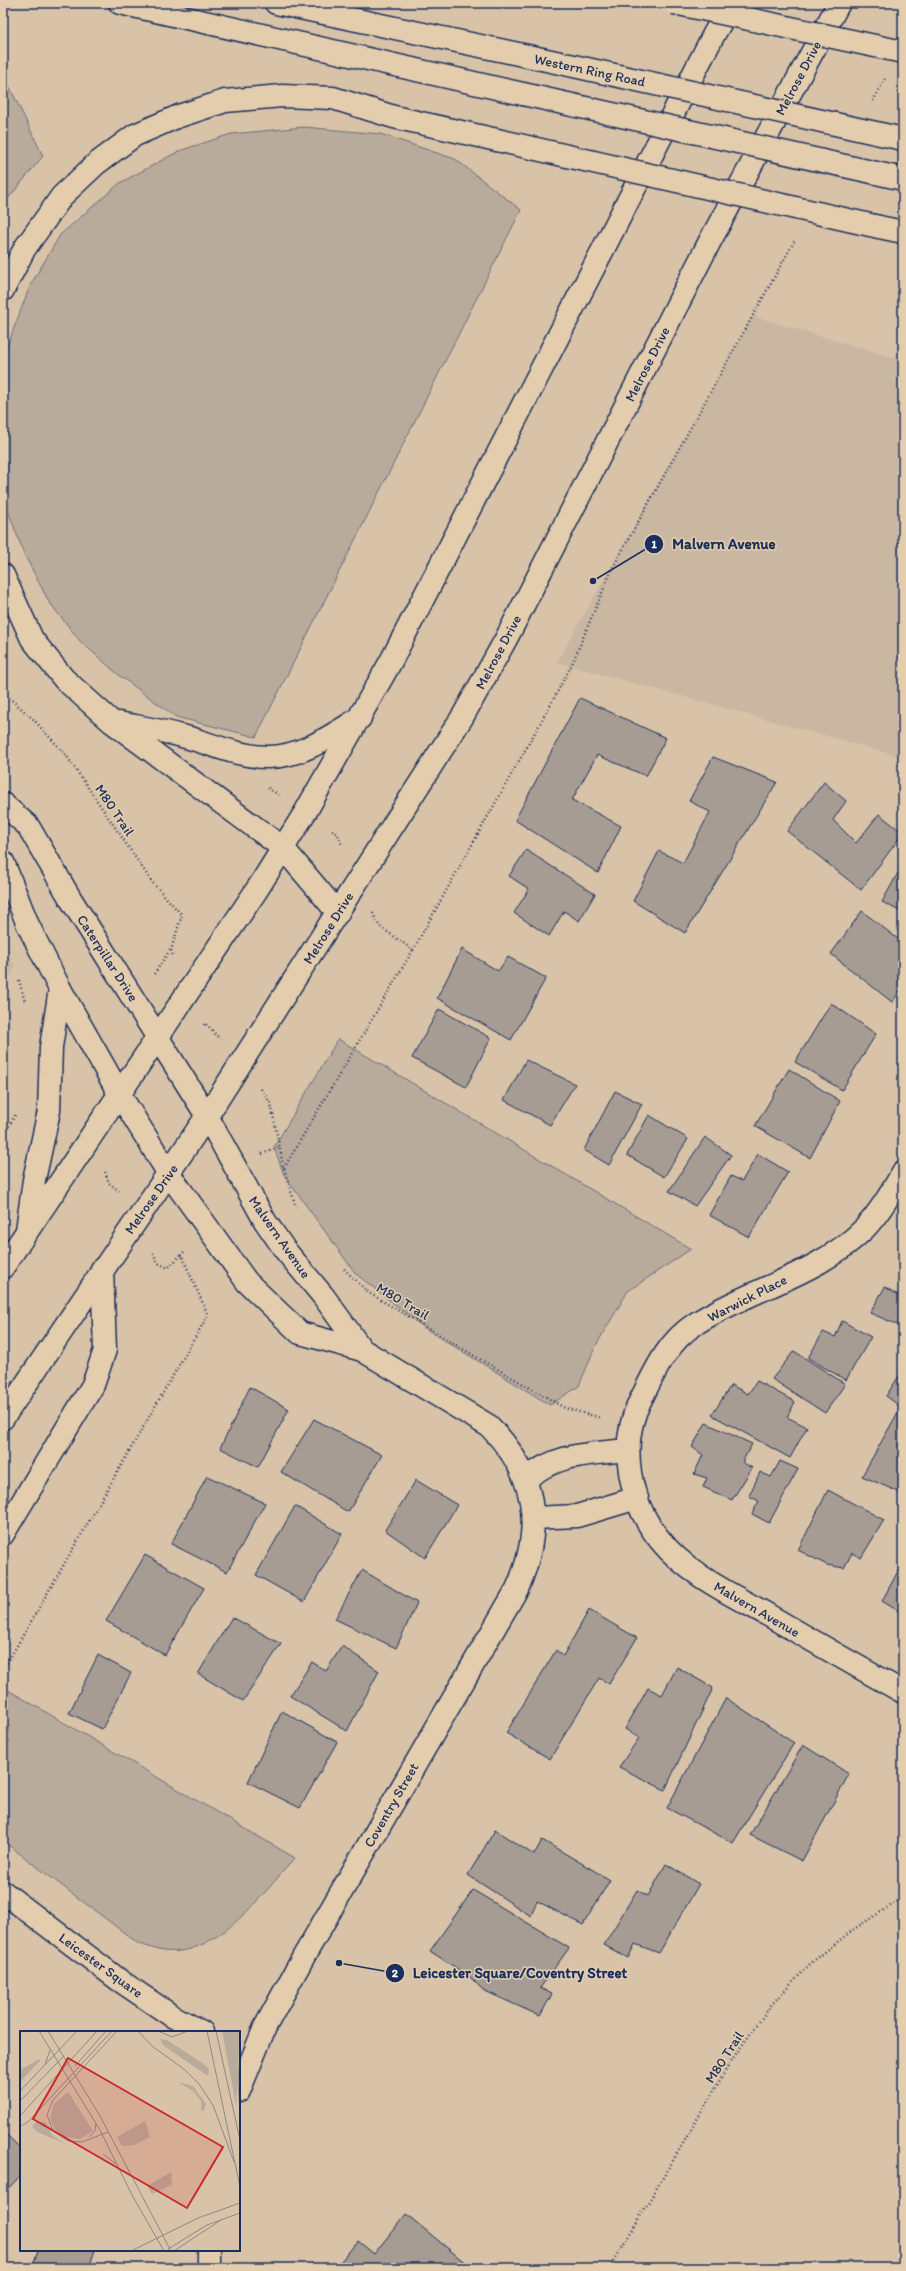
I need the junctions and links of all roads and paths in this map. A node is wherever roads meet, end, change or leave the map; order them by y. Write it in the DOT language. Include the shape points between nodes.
graph roads {
  1 [pos="120,3"];
  2 [pos="276,3"];
  3 [pos="674,3"];
  4 [pos="688,3"];
  5 [pos="732,3"];
  6 [pos="839,3"];
  7 [pos="714,34"];
  8 [pos="903,52"];
  9 [pos="888,75"];
  10 [pos="872,103"];
  11 [pos="903,139"];
  12 [pos="903,179"];
  13 [pos="903,232"];
  14 [pos="799,233"];
  15 [pos="3,290"];
  16 [pos="3,576"];
  17 [pos="3,692"];
  18 [pos="360,718"];
  19 [pos="112,722"];
  20 [pos="264,786"];
  21 [pos="3,804"];
  22 [pos="306,811"];
  23 [pos="283,848"];
  24 [pos="3,862"];
  25 [pos="358,880"];
  26 [pos="338,913"];
  27 [pos="171,950"];
  28 [pos="413,950"];
  29 [pos="60,989"];
  30 [pos="158,1038"];
  31 [pos="120,1095"];
  32 [pos="267,1096"];
  33 [pos="207,1116"];
  34 [pos="284,1168"];
  35 [pos="903,1172"];
  36 [pos="169,1174"];
  37 [pos="299,1213"];
  38 [pos="27,1234"];
  39 [pos="182,1256"];
  40 [pos="3,1267"];
  41 [pos="341,1267"];
  42 [pos="102,1269"];
  43 [pos="362,1350"];
  44 [pos="3,1418"];
  45 [pos="631,1424"];
  46 [pos="628,1450"];
  47 [pos="525,1480"];
  48 [pos="637,1498"];
  49 [pos="534,1518"];
  50 [pos="3,1534"];
  51 [pos="3,1670"];
  52 [pos="903,1692"];
  53 [pos="3,1892"];
  54 [pos="903,1898"];
  55 [pos="200,2031"];
  56 [pos="246,2051"];
  57 [pos="240,2085"];
  58 [pos="209,2251"];
  59 [pos="209,2268"];
  60 [pos="610,2268"];
  1 -- 12 [label="main road, bridge"];
  2 -- 11 [label="main road, Western Ring Road, bridge"];
  3 -- 8 [label="main road, bridge"];
  4 -- 7 [label="main road"];
  5 -- 7 [label="main road"];
  6 -- 25 [label="main road, Melrose Drive" via="707,248 506,639 463,716"];
  7 -- 18 [label="main road"];
  9 -- 10 [label="path"];
  13 -- 15 [label="main road, bridge" via="394,117 333,98 282,96 225,101 179,116 136,135 96,164 62,196 25,248"];
  14 -- 28 [label="path" via="612,569 559,689"];
  16 -- 19 [label="main road" via="32,639 64,679"];
  17 -- 27 [label="path, M80 Trail" via="33,719 66,755 152,882 182,915"];
  18 -- 19 [label="main road" via="313,745 268,757 239,753 182,736"];
  18 -- 22 [label="main road"];
  19 -- 23 [label="main road"];
  20 -- 22 [label="path"];
  21 -- 30 [label="main road, Caterpillar Drive" via="28,826"];
  22 -- 23 [label="main road"];
  22 -- 25 [label="path" via="338,835"];
  23 -- 26 [label="main road"];
  23 -- 30 [label="main road"];
  24 -- 29 [label="main road" via="28,925"];
  25 -- 26 [label="main road, Melrose Drive"];
  25 -- 28 [label="path" via="379,926"];
  26 -- 33 [label="main road, Melrose Drive"];
  28 -- 34 [label="path"];
  29 -- 31 [label="main road"];
  29 -- 38 [label="main road" via="51,1047 49,1111 34,1180"];
  30 -- 31 [label="main road"];
  30 -- 33 [label="main road, Caterpillar Drive"];
  31 -- 36 [label="main road"];
  31 -- 38 [label="main road"];
  32 -- 34 [label="path" via="271,1104"];
  33 -- 36 [label="main road, Melrose Drive"];
  33 -- 43 [label="main road, Malvern Avenue" via="265,1221"];
  34 -- 37 [label="path"];
  35 -- 45 [label="main road, Warwick Place" via="878,1214 843,1247 815,1264 720,1310 676,1339 662,1358"];
  36 -- 42 [label="main road, Melrose Drive"];
  36 -- 43 [label="main road, Malvern Avenue" via="247,1282 272,1308 300,1332"];
  38 -- 40 [label="main road"];
  39 -- 51 [label="path" via="208,1315"];
  41 -- 45 [label="path, M80 Trail" via="369,1293 565,1408"];
  42 -- 44 [label="main road, Melrose Drive"];
  42 -- 50 [label="main road" via="105,1350 93,1385"];
  43 -- 47 [label="main road, Malvern Avenue" via="489,1426 508,1448"];
  45 -- 46 [label="main road, Warwick Place"];
  46 -- 47 [label="main road" via="559,1459 540,1467"];
  46 -- 48 [label="main road, Malvern Avenue" via="629,1467"];
  47 -- 49 [label="main road, Malvern Avenue"];
  48 -- 49 [label="main road" via="577,1516"];
  48 -- 52 [label="main road, Malvern Avenue" via="644,1515 660,1540 696,1572"];
  49 -- 56 [label="main road, Coventry Street" via="530,1559 517,1589 265,2027"];
  53 -- 55 [label="main road, Leicester Square" via="119,1980 172,2016"];
  54 -- 60 [label="path, M80 Trail" via="854,1929 811,1963 772,2004 733,2058"];
  56 -- 57 [label="main road, Coventry Street"];
  58 -- 59 [label="main road"];
}
